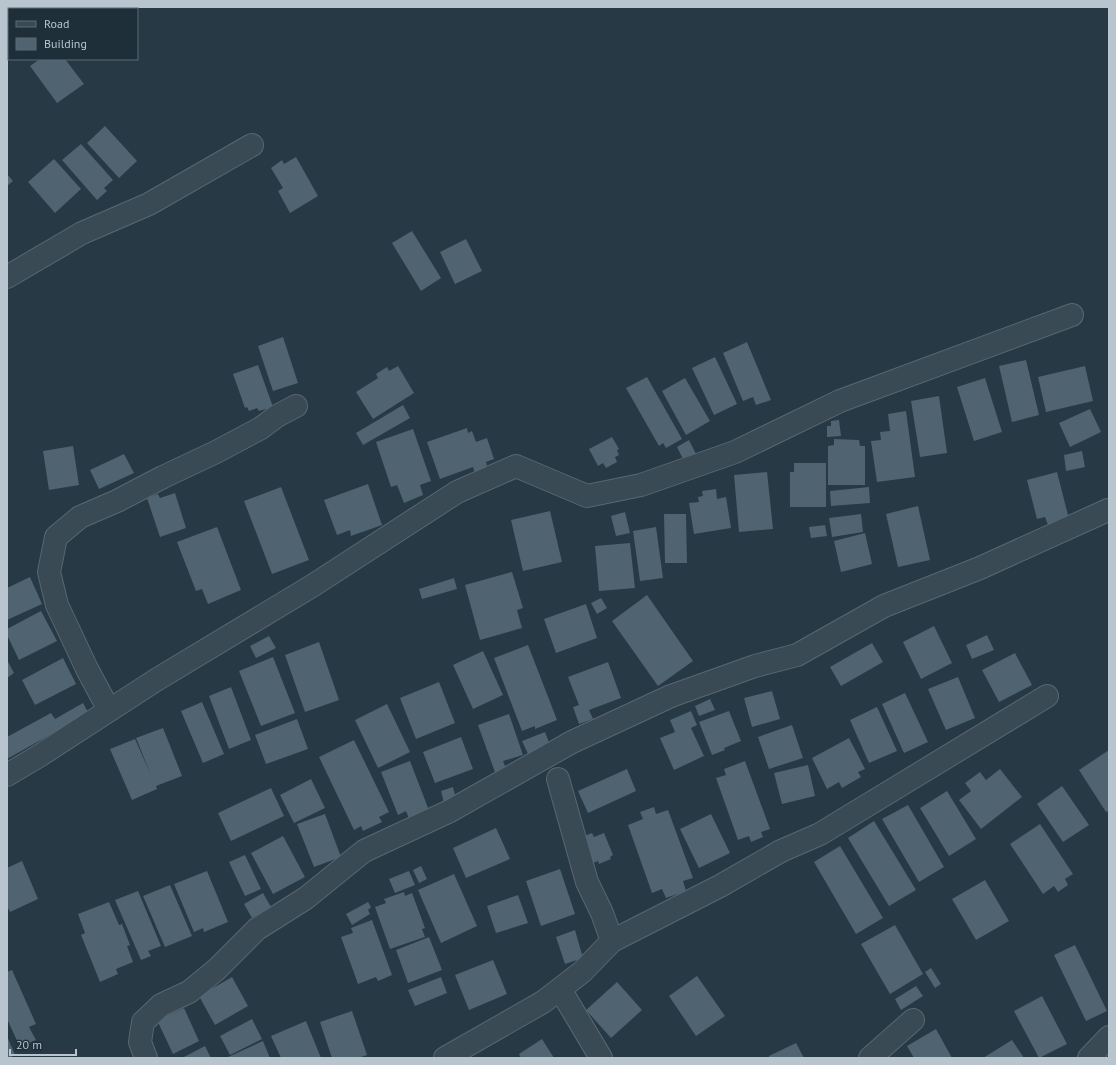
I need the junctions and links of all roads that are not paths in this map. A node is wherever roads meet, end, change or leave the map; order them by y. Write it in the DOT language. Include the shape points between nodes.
graph roads {
  1 [pos="252,145"];
  2 [pos="7,277"];
  3 [pos="1072,315"];
  4 [pos="296,406"];
  5 [pos="1108,510"];
  6 [pos="1047,696"];
  7 [pos="109,710"];
  8 [pos="7,775"];
  9 [pos="558,779"];
  10 [pos="612,941"];
  11 [pos="560,989"];
  12 [pos="913,1020"];
  13 [pos="1109,1037"];
  14 [pos="146,1058"];
  15 [pos="445,1058"];
  16 [pos="601,1058"];
  17 [pos="870,1058"];
  18 [pos="1089,1058"];
  1 -- 2 [label="street" via="149,204 82,233"];
  3 -- 7 [label="street" via="840,401 735,452 640,486 587,496 516,466 457,492 312,586"];
  4 -- 7 [label="street" via="216,452 80,517 56,537 49,572 57,605"];
  5 -- 14 [label="street" via="980,568 884,606 797,655 755,666 671,696 572,742 450,811 364,851 306,898 257,929 190,992 161,1005 144,1022 140,1042"];
  6 -- 10 [label="street" via="820,834 781,851 720,886"];
  7 -- 8 [label="street"];
  9 -- 10 [label="street" via="588,882"];
  10 -- 11 [label="street" via="582,972"];
  11 -- 15 [label="street" via="543,1002"];
  11 -- 16 [label="street"];
  12 -- 17 [label="street"];
  13 -- 18 [label="street"];
}
